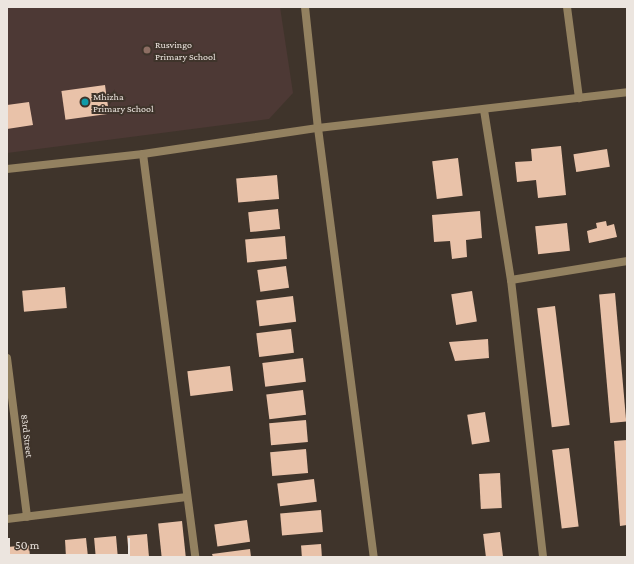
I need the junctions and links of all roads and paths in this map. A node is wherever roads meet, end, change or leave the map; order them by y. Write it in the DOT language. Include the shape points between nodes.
graph roads {
  1 [pos="305,7"];
  2 [pos="567,7"];
  3 [pos="627,92"];
  4 [pos="579,98"];
  5 [pos="484,110"];
  6 [pos="318,128"];
  7 [pos="143,154"];
  8 [pos="7,169"];
  9 [pos="627,261"];
  10 [pos="511,280"];
  11 [pos="7,358"];
  12 [pos="187,497"];
  13 [pos="27,517"];
  14 [pos="7,519"];
  15 [pos="195,557"];
  16 [pos="374,557"];
  17 [pos="543,557"];
  1 -- 6 [label="street"];
  2 -- 4 [label="street"];
  3 -- 4 [label="street"];
  4 -- 5 [label="street"];
  5 -- 6 [label="street"];
  5 -- 10 [label="street"];
  6 -- 7 [label="street"];
  6 -- 16 [label="street"];
  7 -- 8 [label="street"];
  7 -- 12 [label="street"];
  9 -- 10 [label="street"];
  10 -- 17 [label="street"];
  11 -- 13 [label="street, 83rd Street"];
  12 -- 13 [label="street"];
  12 -- 15 [label="street"];
  13 -- 14 [label="street"];
}
